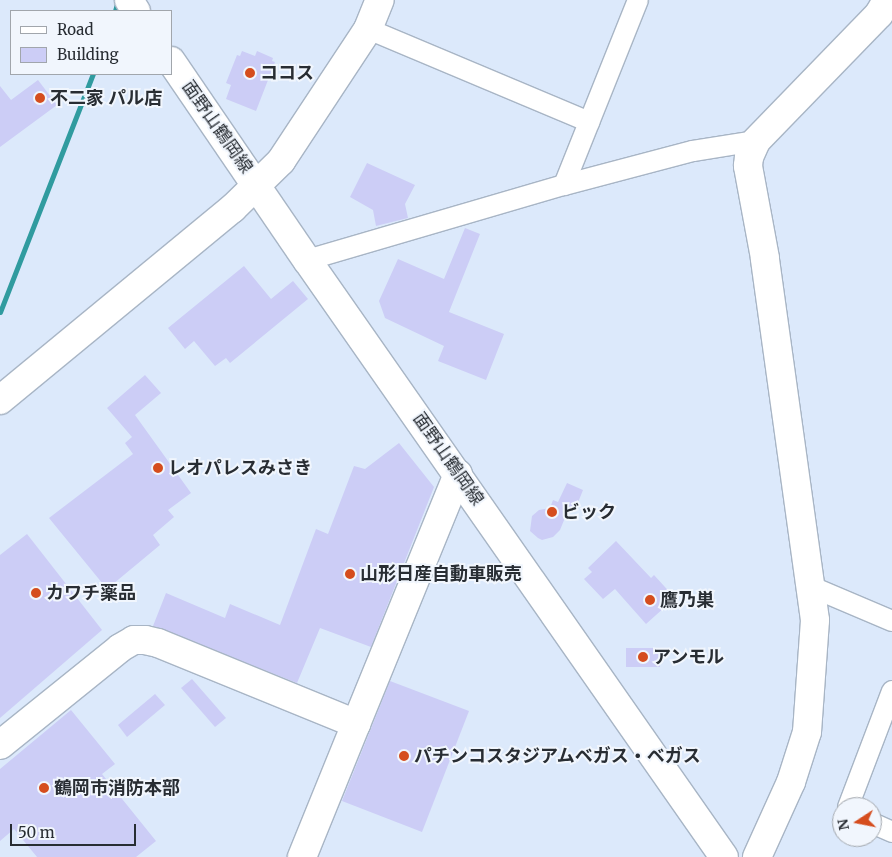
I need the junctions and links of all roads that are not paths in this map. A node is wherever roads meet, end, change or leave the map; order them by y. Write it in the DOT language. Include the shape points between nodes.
graph roads {
  1 [pos="380,0"];
  2 [pos="638,0"];
  3 [pos="886,10"];
  4 [pos="368,29"];
  5 [pos="172,62"];
  6 [pos="589,122"];
  7 [pos="756,141"];
  8 [pos="257,185"];
  9 [pos="564,185"];
  10 [pos="307,260"];
  11 [pos="0,400"];
  12 [pos="458,474"];
  13 [pos="812,588"];
  14 [pos="892,621"];
  15 [pos="892,691"];
  16 [pos="356,724"];
  17 [pos="0,745"];
  18 [pos="852,797"];
  19 [pos="302,857"];
  20 [pos="724,857"];
  21 [pos="756,857"];
  1 -- 4 [label="street"];
  2 -- 6 [label="street"];
  3 -- 7 [label="street"];
  4 -- 6 [label="street"];
  4 -- 8 [label="street" via="281,161"];
  5 -- 8 [label="street, 面野山鶴岡線"];
  6 -- 9 [label="street"];
  7 -- 9 [label="street" via="693,151"];
  7 -- 13 [label="street" via="748,166 766,268"];
  8 -- 10 [label="street, 面野山鶴岡線"];
  8 -- 11 [label="street"];
  9 -- 10 [label="street"];
  10 -- 12 [label="street, 面野山鶴岡線"];
  12 -- 16 [label="street"];
  12 -- 20 [label="street, 面野山鶴岡線"];
  13 -- 14 [label="street"];
  13 -- 21 [label="street" via="815,643 807,732 792,782"];
  15 -- 18 [label="street"];
  16 -- 17 [label="street" via="158,643 134,640"];
  16 -- 19 [label="street"];
}
